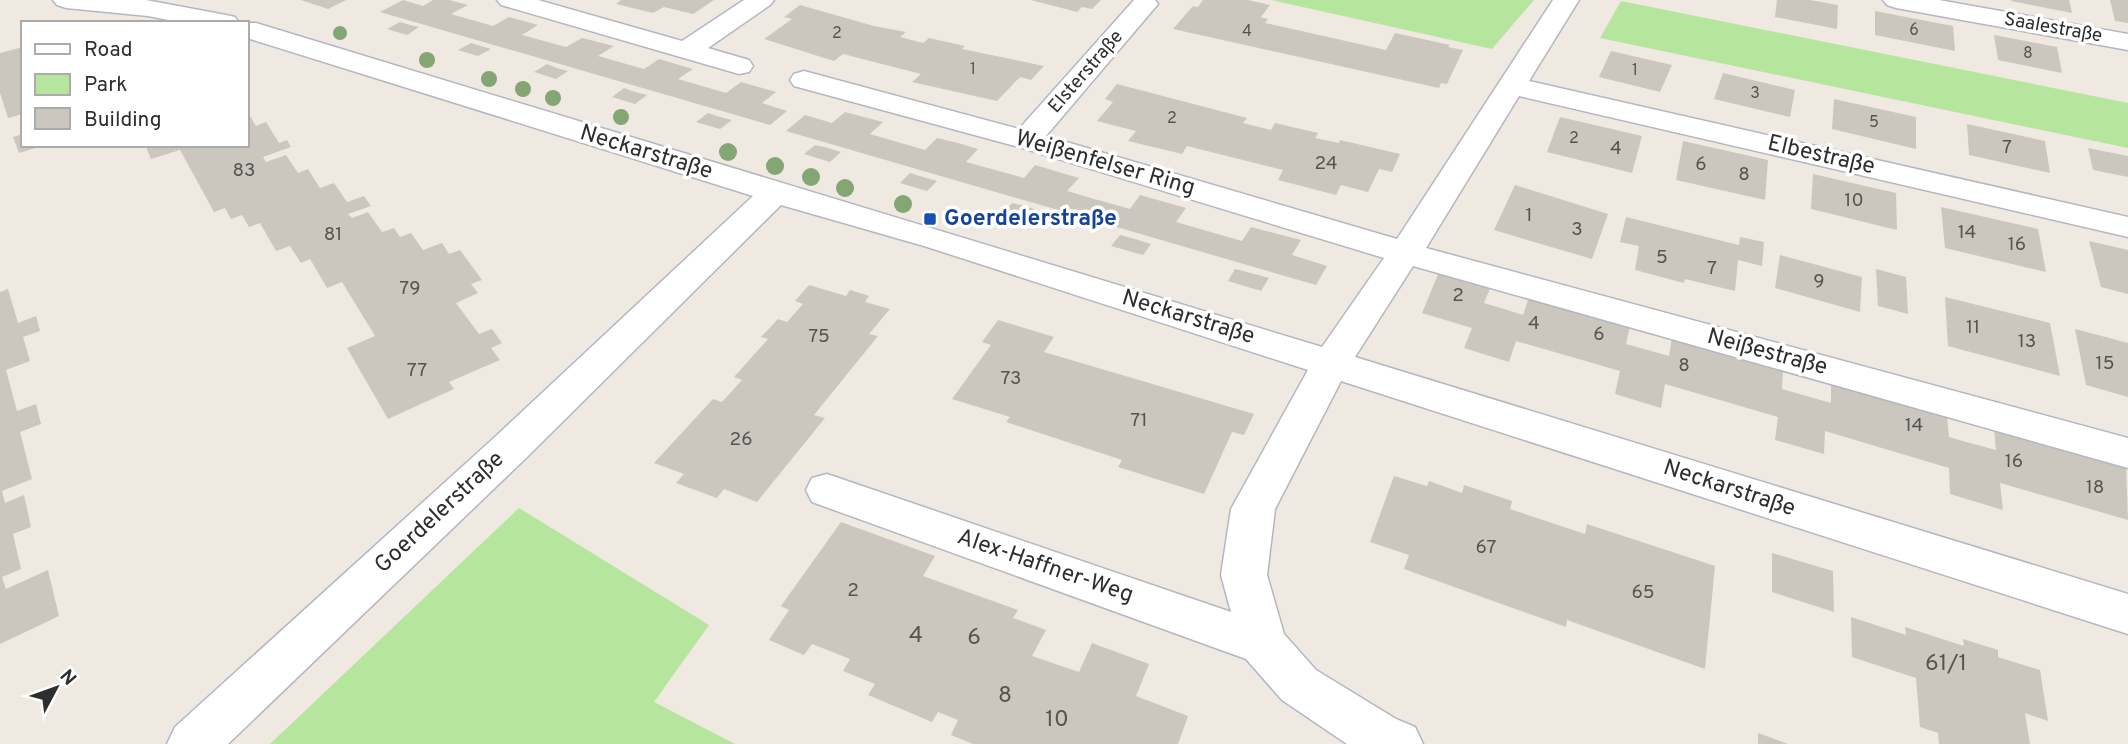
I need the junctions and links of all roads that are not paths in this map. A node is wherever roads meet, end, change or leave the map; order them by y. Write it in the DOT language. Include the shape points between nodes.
graph roads {
  1 [pos="66,0"];
  2 [pos="510,0"];
  3 [pos="761,0"];
  4 [pos="1566,0"];
  5 [pos="1896,0"];
  6 [pos="1145,4"];
  7 [pos="216,21"];
  8 [pos="248,29"];
  9 [pos="2128,42"];
  10 [pos="686,51"];
  11 [pos="739,66"];
  12 [pos="804,80"];
  13 [pos="1513,86"];
  14 [pos="1026,140"];
  15 [pos="775,193"];
  16 [pos="2128,227"];
  17 [pos="1405,253"];
  18 [pos="1331,363"];
  19 [pos="2128,453"];
  20 [pos="827,490"];
  21 [pos="2128,614"];
  22 [pos="1263,643"];
  23 [pos="193,744"];
  24 [pos="1397,744"];
  1 -- 7 [label="street"];
  2 -- 10 [label="street"];
  3 -- 10 [label="street"];
  4 -- 13 [label="street"];
  5 -- 9 [label="street, Saalestraße"];
  6 -- 14 [label="street, Elsterstraße"];
  8 -- 15 [label="street, Neckarstraße"];
  10 -- 11 [label="street"];
  12 -- 14 [label="street, Weißenfelser Ring"];
  13 -- 16 [label="street, Elbestraße"];
  13 -- 17 [label="street"];
  14 -- 17 [label="street, Weißenfelser Ring"];
  15 -- 18 [label="street, Neckarstraße"];
  15 -- 23 [label="street, Goerdelerstraße"];
  17 -- 18 [label="street"];
  17 -- 19 [label="street, Neißestraße"];
  18 -- 21 [label="street, Neckarstraße"];
  18 -- 22 [label="street" via="1253,509 1244,575"];
  20 -- 22 [label="street, Alex-Haffner-Weg"];
  22 -- 24 [label="street" via="1299,685"];
}
